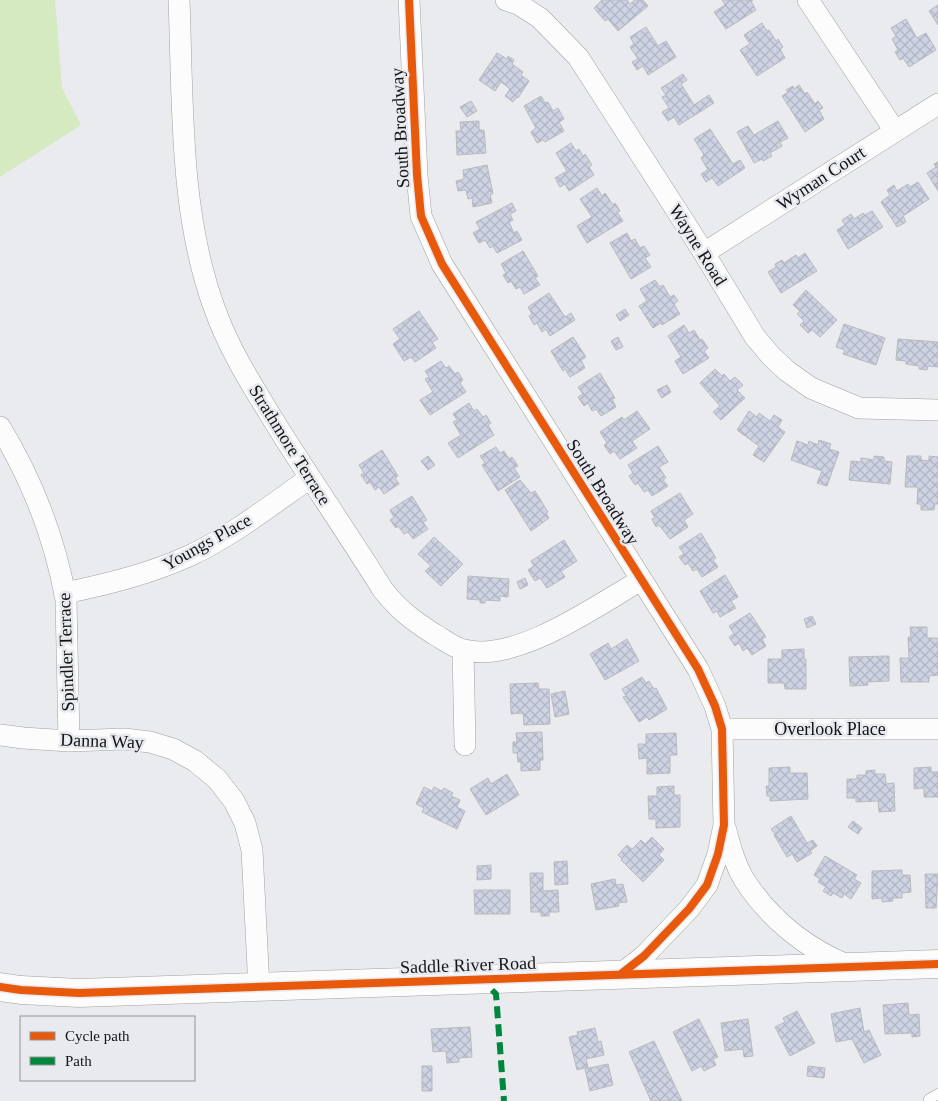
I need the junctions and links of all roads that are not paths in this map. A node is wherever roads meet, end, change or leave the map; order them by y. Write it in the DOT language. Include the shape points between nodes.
graph roads {
  1 [pos="179,0"];
  2 [pos="409,0"];
  3 [pos="506,0"];
  4 [pos="808,0"];
  5 [pos="938,104"];
  6 [pos="895,130"];
  7 [pos="704,253"];
  8 [pos="938,410"];
  9 [pos="0,427"];
  10 [pos="310,478"];
  11 [pos="641,580"];
  12 [pos="65,593"];
  13 [pos="463,650"];
  14 [pos="722,729"];
  15 [pos="938,729"];
  16 [pos="0,735"];
  17 [pos="69,741"];
  18 [pos="465,745"];
  19 [pos="724,825"];
  20 [pos="938,964"];
  21 [pos="853,967"];
  22 [pos="622,974"];
  23 [pos="0,987"];
  24 [pos="260,988"];
  1 -- 10 [label="street, Strathmore Terrace" via="186,182 201,264 233,352"];
  2 -- 11 [label="street, South Broadway" via="421,216 442,264"];
  3 -- 7 [label="street, Wayne Road" via="540,18 578,57"];
  4 -- 6 [label="street"];
  5 -- 6 [label="street, Wyman Court"];
  6 -- 7 [label="street, Wyman Court"];
  7 -- 8 [label="street, Wayne Road" via="755,337 787,371 811,388 859,408"];
  9 -- 12 [label="street, Spindler Terrace" via="31,485 48,527"];
  10 -- 12 [label="street, Youngs Place" via="226,535 190,555 144,574"];
  10 -- 13 [label="street, Strathmore Terrace" via="397,608"];
  11 -- 13 [label="street, Strathmore Terrace" via="550,633 523,644 501,652"];
  11 -- 14 [label="street, South Broadway" via="698,669"];
  12 -- 17 [label="street, Spindler Terrace"];
  13 -- 18 [label="street"];
  14 -- 15 [label="street, Overlook Place"];
  14 -- 19 [label="street, South Broadway"];
  16 -- 17 [label="street, Danna Way"];
  17 -- 24 [label="street, Danna Way" via="124,739 150,742 174,749 217,779 234,801 245,823 252,850"];
  19 -- 21 [label="street, South Broadway" via="732,853 745,880 780,922 824,956"];
  19 -- 22 [label="street, South Broadway" via="707,885 689,909"];
  20 -- 21 [label="street, Saddle River Road"];
  21 -- 22 [label="street, Saddle River Road"];
  22 -- 24 [label="street, Saddle River Road"];
  23 -- 24 [label="street, Saddle River Road" via="79,993"];
}
